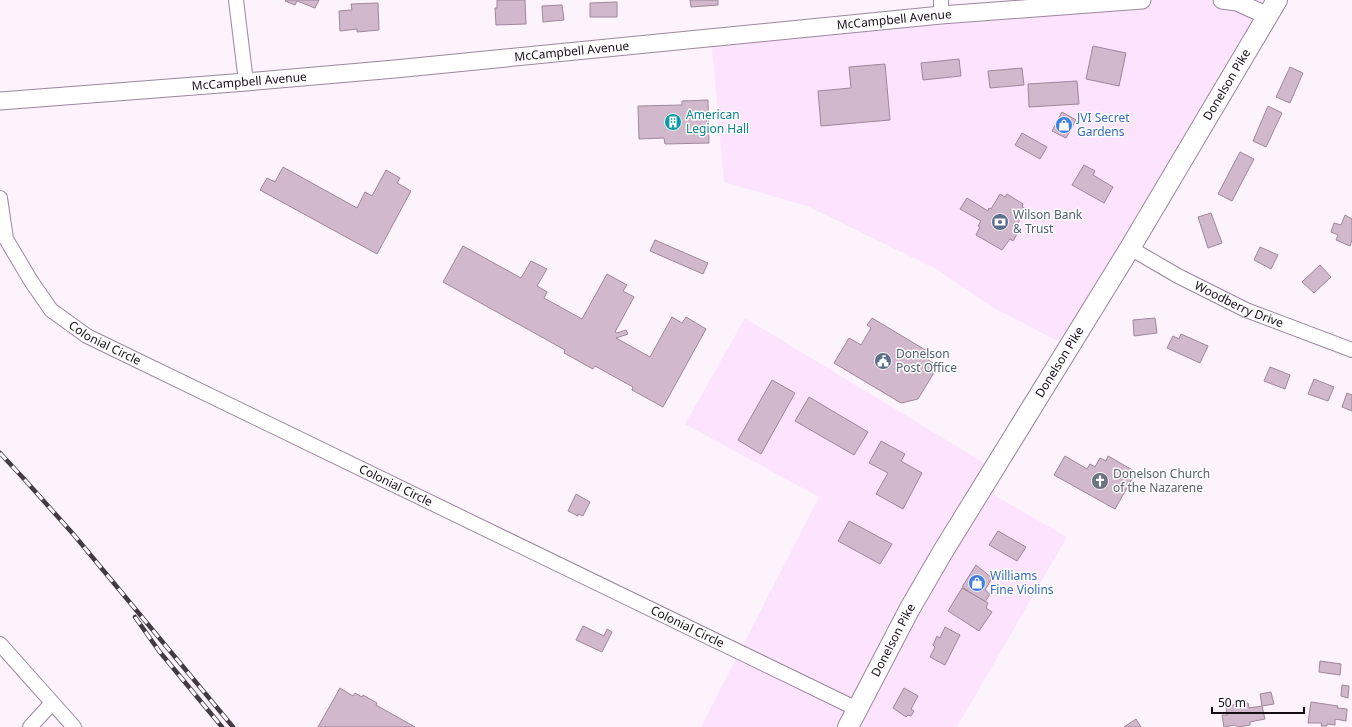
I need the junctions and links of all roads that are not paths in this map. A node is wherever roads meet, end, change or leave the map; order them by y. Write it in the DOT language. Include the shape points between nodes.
graph roads {
  1 [pos="236,0"];
  2 [pos="1124,0"];
  3 [pos="1142,0"];
  4 [pos="1222,0"];
  5 [pos="941,7"];
  6 [pos="1272,8"];
  7 [pos="246,82"];
  8 [pos="0,101"];
  9 [pos="0,198"];
  10 [pos="1130,248"];
  11 [pos="1352,349"];
  12 [pos="0,644"];
  13 [pos="52,703"];
  14 [pos="857,709"];
  15 [pos="30,727"];
  16 [pos="74,727"];
  17 [pos="848,727"];
  1 -- 7 [label="street"];
  2 -- 3 [label="street, McCampbell Avenue"];
  2 -- 5 [label="street, McCampbell Avenue"];
  4 -- 6 [label="street"];
  5 -- 7 [label="street, McCampbell Avenue" via="395,69"];
  6 -- 10 [label="main road, Donelson Pike"];
  7 -- 8 [label="street, McCampbell Avenue"];
  9 -- 14 [label="street, Colonial Circle" via="6,239 31,281 51,310 88,336"];
  10 -- 11 [label="street, Woodberry Drive" via="1178,276 1246,310"];
  10 -- 14 [label="main road, Donelson Pike" via="946,546"];
  12 -- 13 [label="street"];
  13 -- 15 [label="street"];
  13 -- 16 [label="street"];
  14 -- 17 [label="main road, Donelson Pike"];
}
